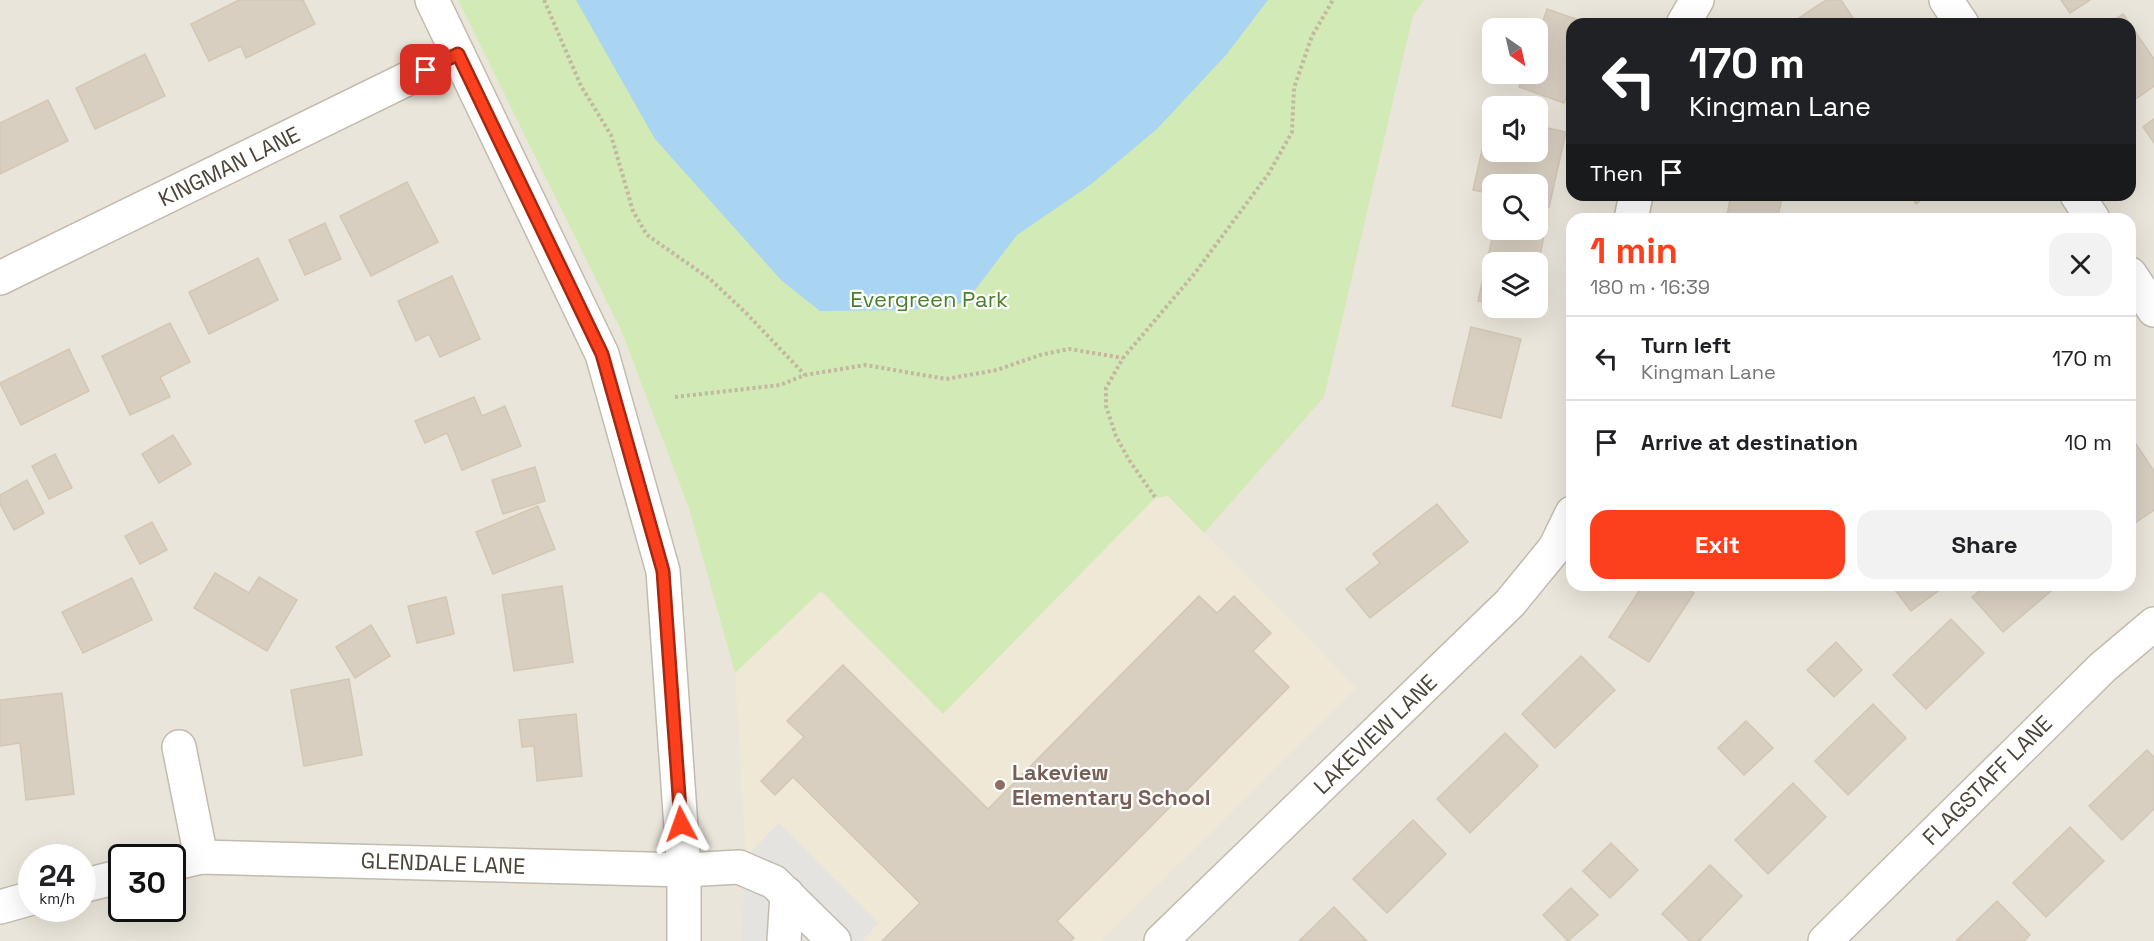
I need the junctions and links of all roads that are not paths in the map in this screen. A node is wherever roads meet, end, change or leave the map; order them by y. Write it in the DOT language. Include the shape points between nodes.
graph roads {
  1 [pos="432,0"];
  2 [pos="1697,0"];
  3 [pos="1946,0"];
  4 [pos="1686,18"];
  5 [pos="1958,18"];
  6 [pos="458,54"];
  7 [pos="0,278"];
  8 [pos="2136,283"];
  9 [pos="2154,310"];
  10 [pos="1566,525"];
  11 [pos="2154,624"];
  12 [pos="178,747"];
  13 [pos="187,860"];
  14 [pos="684,870"];
  15 [pos="787,894"];
  16 [pos="18,902"];
  17 [pos="0,907"];
  18 [pos="684,941"];
  19 [pos="784,941"];
  20 [pos="834,941"];
  21 [pos="1161,941"];
  22 [pos="1825,941"];
  1 -- 6 [label="street"];
  2 -- 4 [label="street"];
  3 -- 5 [label="street"];
  6 -- 7 [label="street, KINGMAN LANE"];
  6 -- 14 [label="street" via="602,354 663,571"];
  8 -- 9 [label="street"];
  10 -- 21 [label="street, LAKEVIEW LANE" via="1555,548 1510,603"];
  11 -- 22 [label="street, FLAGSTAFF LANE" via="2103,667"];
  12 -- 13 [label="street, GLENDALE LANE"];
  13 -- 14 [label="street, GLENDALE LANE"];
  14 -- 15 [label="street, GLENDALE LANE" via="739,867 774,882"];
  14 -- 18 [label="street"];
  15 -- 19 [label="street"];
  15 -- 20 [label="street, GLENDALE LANE"];
  16 -- 17 [label="street"];
}
